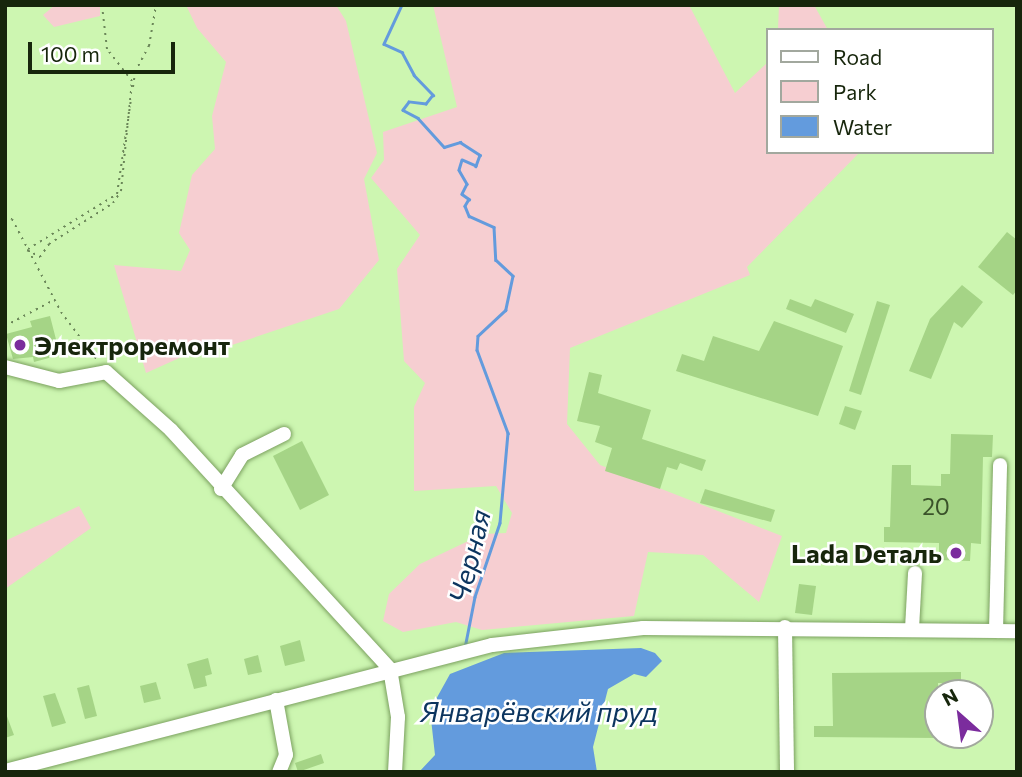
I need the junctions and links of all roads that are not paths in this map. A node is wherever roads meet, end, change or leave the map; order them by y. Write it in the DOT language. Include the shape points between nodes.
graph roads {
  1 [pos="5,367"];
  2 [pos="284,434"];
  3 [pos="1000,465"];
  4 [pos="221,489"];
  5 [pos="915,573"];
  6 [pos="785,627"];
  7 [pos="912,629"];
  8 [pos="996,631"];
  9 [pos="1017,631"];
  10 [pos="390,669"];
  11 [pos="276,700"];
  12 [pos="5,771"];
  13 [pos="279,772"];
  14 [pos="395,772"];
  15 [pos="787,772"];
  1 -- 4 [label="street" via="59,381 106,372 171,430"];
  2 -- 4 [label="street" via="242,455"];
  3 -- 8 [label="street"];
  4 -- 10 [label="street"];
  5 -- 7 [label="street"];
  6 -- 7 [label="street"];
  6 -- 10 [label="street" via="643,628 492,645"];
  6 -- 15 [label="street"];
  7 -- 8 [label="street"];
  8 -- 9 [label="street"];
  10 -- 11 [label="street"];
  10 -- 14 [label="street" via="398,717"];
  11 -- 12 [label="street"];
  11 -- 13 [label="street" via="286,755"];
}
